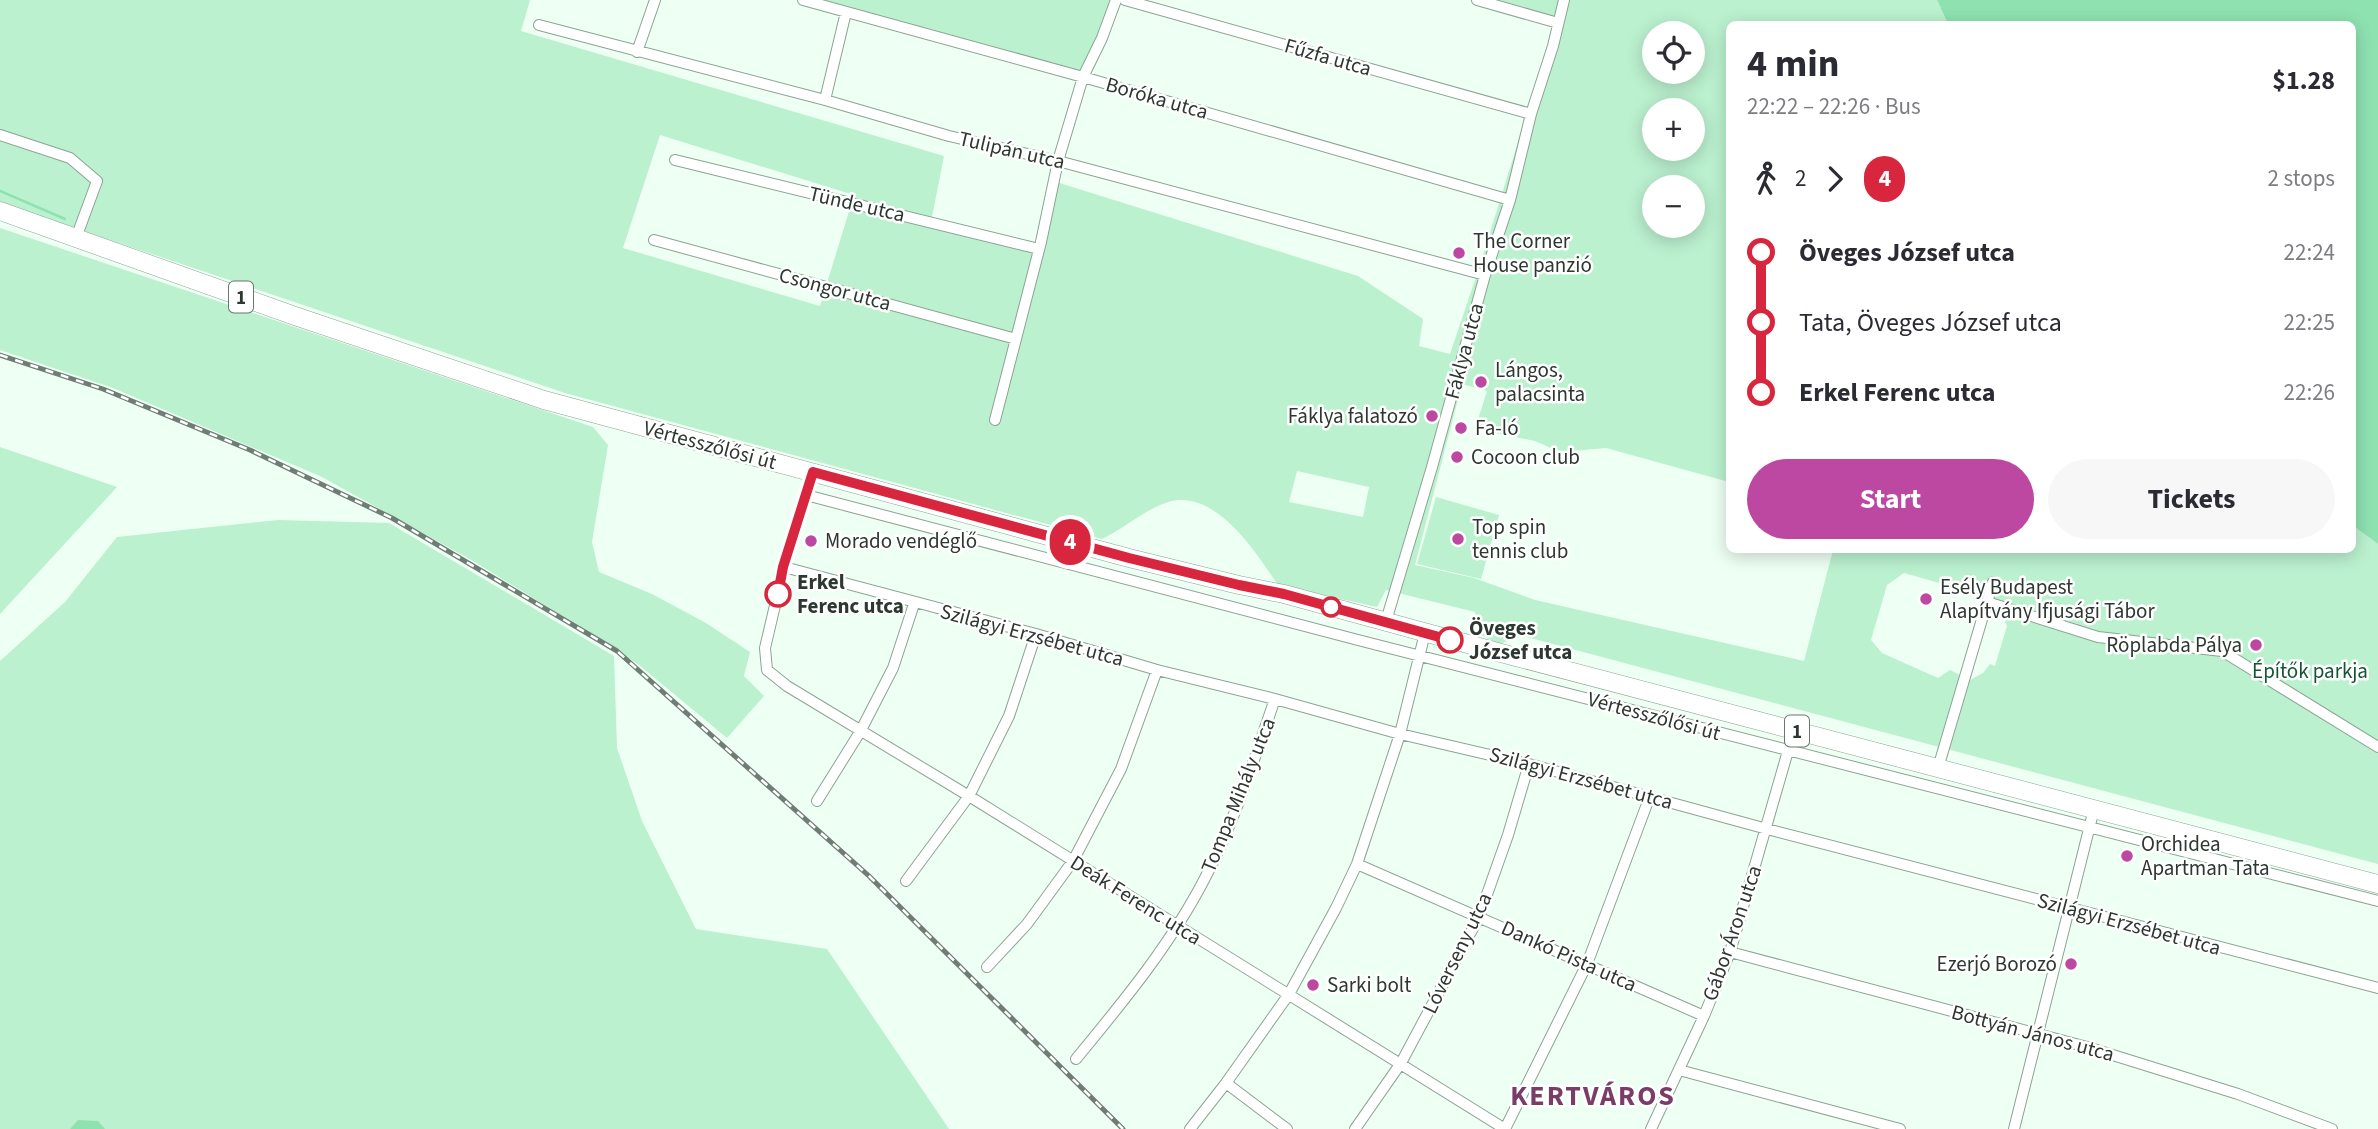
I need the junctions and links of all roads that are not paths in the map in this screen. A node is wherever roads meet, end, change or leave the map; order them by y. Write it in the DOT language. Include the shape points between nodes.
graph roads {
  1 [pos="655,0"];
  2 [pos="803,0"];
  3 [pos="1115,0"];
  4 [pos="1125,0"];
  5 [pos="1477,0"];
  6 [pos="1564,0"];
  7 [pos="846,12"];
  8 [pos="1558,23"];
  9 [pos="539,25"];
  10 [pos="637,52"];
  11 [pos="1083,77"];
  12 [pos="824,100"];
  13 [pos="1531,114"];
  14 [pos="0,135"];
  15 [pos="675,160"];
  16 [pos="1058,161"];
  17 [pos="1510,200"];
  18 [pos="0,211"];
  19 [pos="76,238"];
  20 [pos="654,240"];
  21 [pos="1040,249"];
  22 [pos="1485,275"];
  23 [pos="1016,339"];
  24 [pos="995,420"];
  25 [pos="813,472"];
  26 [pos="806,495"];
  27 [pos="937,505"];
  28 [pos="931,528"];
  29 [pos="783,567"];
  30 [pos="1993,582"];
  31 [pos="1987,602"];
  32 [pos="914,604"];
  33 [pos="1386,621"];
  34 [pos="1425,633"];
  35 [pos="1036,634"];
  36 [pos="1421,655"];
  37 [pos="1157,670"];
  38 [pos="1275,699"];
  39 [pos="1794,730"];
  40 [pos="860,732"];
  41 [pos="1400,734"];
  42 [pos="2378,747"];
  43 [pos="1788,751"];
  44 [pos="1529,764"];
  45 [pos="1938,768"];
  46 [pos="969,796"];
  47 [pos="1650,796"];
  48 [pos="817,801"];
  49 [pos="2094,809"];
  50 [pos="1767,829"];
  51 [pos="2089,829"];
  52 [pos="1073,861"];
  53 [pos="1357,864"];
  54 [pos="906,881"];
  55 [pos="2378,884"];
  56 [pos="2378,901"];
  57 [pos="2070,909"];
  58 [pos="1479,917"];
  59 [pos="1176,926"];
  60 [pos="1730,952"];
  61 [pos="1587,964"];
  62 [pos="987,967"];
  63 [pos="2378,988"];
  64 [pos="1289,994"];
  65 [pos="1704,1016"];
  66 [pos="2038,1033"];
  67 [pos="1076,1059"];
  68 [pos="1402,1063"];
  69 [pos="1679,1070"];
  70 [pos="1226,1083"];
  71 [pos="1190,1129"];
  72 [pos="1287,1129"];
  73 [pos="1355,1129"];
  74 [pos="1505,1129"];
  75 [pos="1651,1129"];
  76 [pos="1900,1129"];
  77 [pos="2014,1129"];
  78 [pos="2332,1129"];
  1 -- 10 [label="street"];
  2 -- 7 [label="street, Boróka utca"];
  3 -- 11 [label="street"];
  4 -- 13 [label="street, Fűzfa utca"];
  5 -- 8 [label="street"];
  6 -- 8 [label="street, Fáklya utca"];
  7 -- 11 [label="street, Boróka utca"];
  7 -- 12 [label="street"];
  8 -- 13 [label="street, Fáklya utca"];
  9 -- 10 [label="street, Tulipán utca"];
  10 -- 12 [label="street, Tulipán utca"];
  11 -- 16 [label="street"];
  11 -- 17 [label="street, Boróka utca"];
  12 -- 16 [label="street, Tulipán utca"];
  13 -- 17 [label="street, Fáklya utca"];
  14 -- 19 [label="street" via="71,158 97,181"];
  15 -- 21 [label="street, Tünde utca"];
  16 -- 21 [label="street"];
  16 -- 22 [label="street, Tulipán utca"];
  17 -- 22 [label="street, Fáklya utca"];
  18 -- 19 [label="main road, 1"];
  19 -- 25 [label="main road, Vértesszőlősi út / 1" via="544,400"];
  20 -- 23 [label="street, Csongor utca"];
  21 -- 23 [label="street"];
  22 -- 33 [label="street, Fáklya utca"];
  23 -- 24 [label="street"];
  25 -- 26 [label="street"];
  25 -- 27 [label="main road, Vértesszőlősi út / 1"];
  26 -- 28 [label="street, Vértesszőlősi út"];
  26 -- 29 [label="street"];
  27 -- 28 [label="street"];
  27 -- 33 [label="main road, Vértesszőlősi út / 1"];
  28 -- 36 [label="street, Vértesszőlősi út"];
  29 -- 32 [label="street, Szilágyi Erzsébet utca"];
  29 -- 40 [label="street, Deák Ferenc utca" via="765,648 767,670"];
  30 -- 31 [label="street"];
  31 -- 42 [label="street" via="2098,637 2222,651"];
  31 -- 45 [label="street"];
  32 -- 35 [label="street, Szilágyi Erzsébet utca"];
  32 -- 40 [label="street" via="893,668"];
  33 -- 34 [label="main road, Vértesszőlősi út / 1"];
  34 -- 36 [label="street"];
  34 -- 39 [label="main road, Vértesszőlősi út / 1"];
  35 -- 37 [label="street, Szilágyi Erzsébet utca"];
  35 -- 46 [label="street" via="1009,716"];
  36 -- 41 [label="street"];
  36 -- 43 [label="street, Vértesszőlősi út"];
  37 -- 38 [label="street, Szilágyi Erzsébet utca"];
  37 -- 52 [label="street" via="1121,769"];
  38 -- 41 [label="street, Szilágyi Erzsébet utca"];
  38 -- 59 [label="street, Tompa Mihály utca" via="1233,815 1205,878"];
  39 -- 43 [label="street, Gábor Áron utca"];
  39 -- 45 [label="main road, Vértesszőlősi út / 1"];
  40 -- 46 [label="street, Deák Ferenc utca"];
  40 -- 48 [label="street"];
  41 -- 44 [label="street, Szilágyi Erzsébet utca"];
  41 -- 53 [label="street"];
  43 -- 50 [label="street, Gábor Áron utca"];
  43 -- 51 [label="street, Vértesszőlősi út"];
  44 -- 47 [label="street, Szilágyi Erzsébet utca"];
  44 -- 58 [label="street, Lóverseny utca"];
  45 -- 49 [label="main road, Vértesszőlősi út / 1"];
  46 -- 52 [label="street, Deák Ferenc utca"];
  46 -- 54 [label="street"];
  47 -- 50 [label="street, Szilágyi Erzsébet utca"];
  47 -- 61 [label="street"];
  49 -- 51 [label="street"];
  49 -- 55 [label="main road, Vértesszőlősi út / 1"];
  50 -- 57 [label="street, Szilágyi Erzsébet utca"];
  50 -- 60 [label="street, Gábor Áron utca"];
  51 -- 56 [label="street, Vértesszőlősi út"];
  51 -- 57 [label="street"];
  52 -- 59 [label="street, Deák Ferenc utca"];
  52 -- 62 [label="street" via="1027,924"];
  53 -- 58 [label="street, Dankó Pista utca"];
  53 -- 64 [label="street"];
  57 -- 63 [label="street, Szilágyi Erzsébet utca"];
  57 -- 66 [label="street"];
  58 -- 61 [label="street, Dankó Pista utca"];
  58 -- 68 [label="street, Lóverseny utca"];
  59 -- 64 [label="street, Deák Ferenc utca"];
  59 -- 67 [label="street, Tompa Mihály utca" via="1136,986"];
  60 -- 65 [label="street, Gábor Áron utca"];
  60 -- 66 [label="street, Bottyán János utca"];
  61 -- 65 [label="street, Dankó Pista utca"];
  61 -- 74 [label="street"];
  64 -- 68 [label="street, Deák Ferenc utca"];
  64 -- 70 [label="street"];
  65 -- 69 [label="street, Gábor Áron utca"];
  66 -- 77 [label="street"];
  66 -- 78 [label="street, Bottyán János utca" via="2238,1094"];
  68 -- 73 [label="street, Lóverseny utca"];
  68 -- 74 [label="street, Deák Ferenc utca"];
  69 -- 75 [label="street, Gábor Áron utca"];
  69 -- 76 [label="street"];
  70 -- 71 [label="street"];
  70 -- 72 [label="street"];
}
